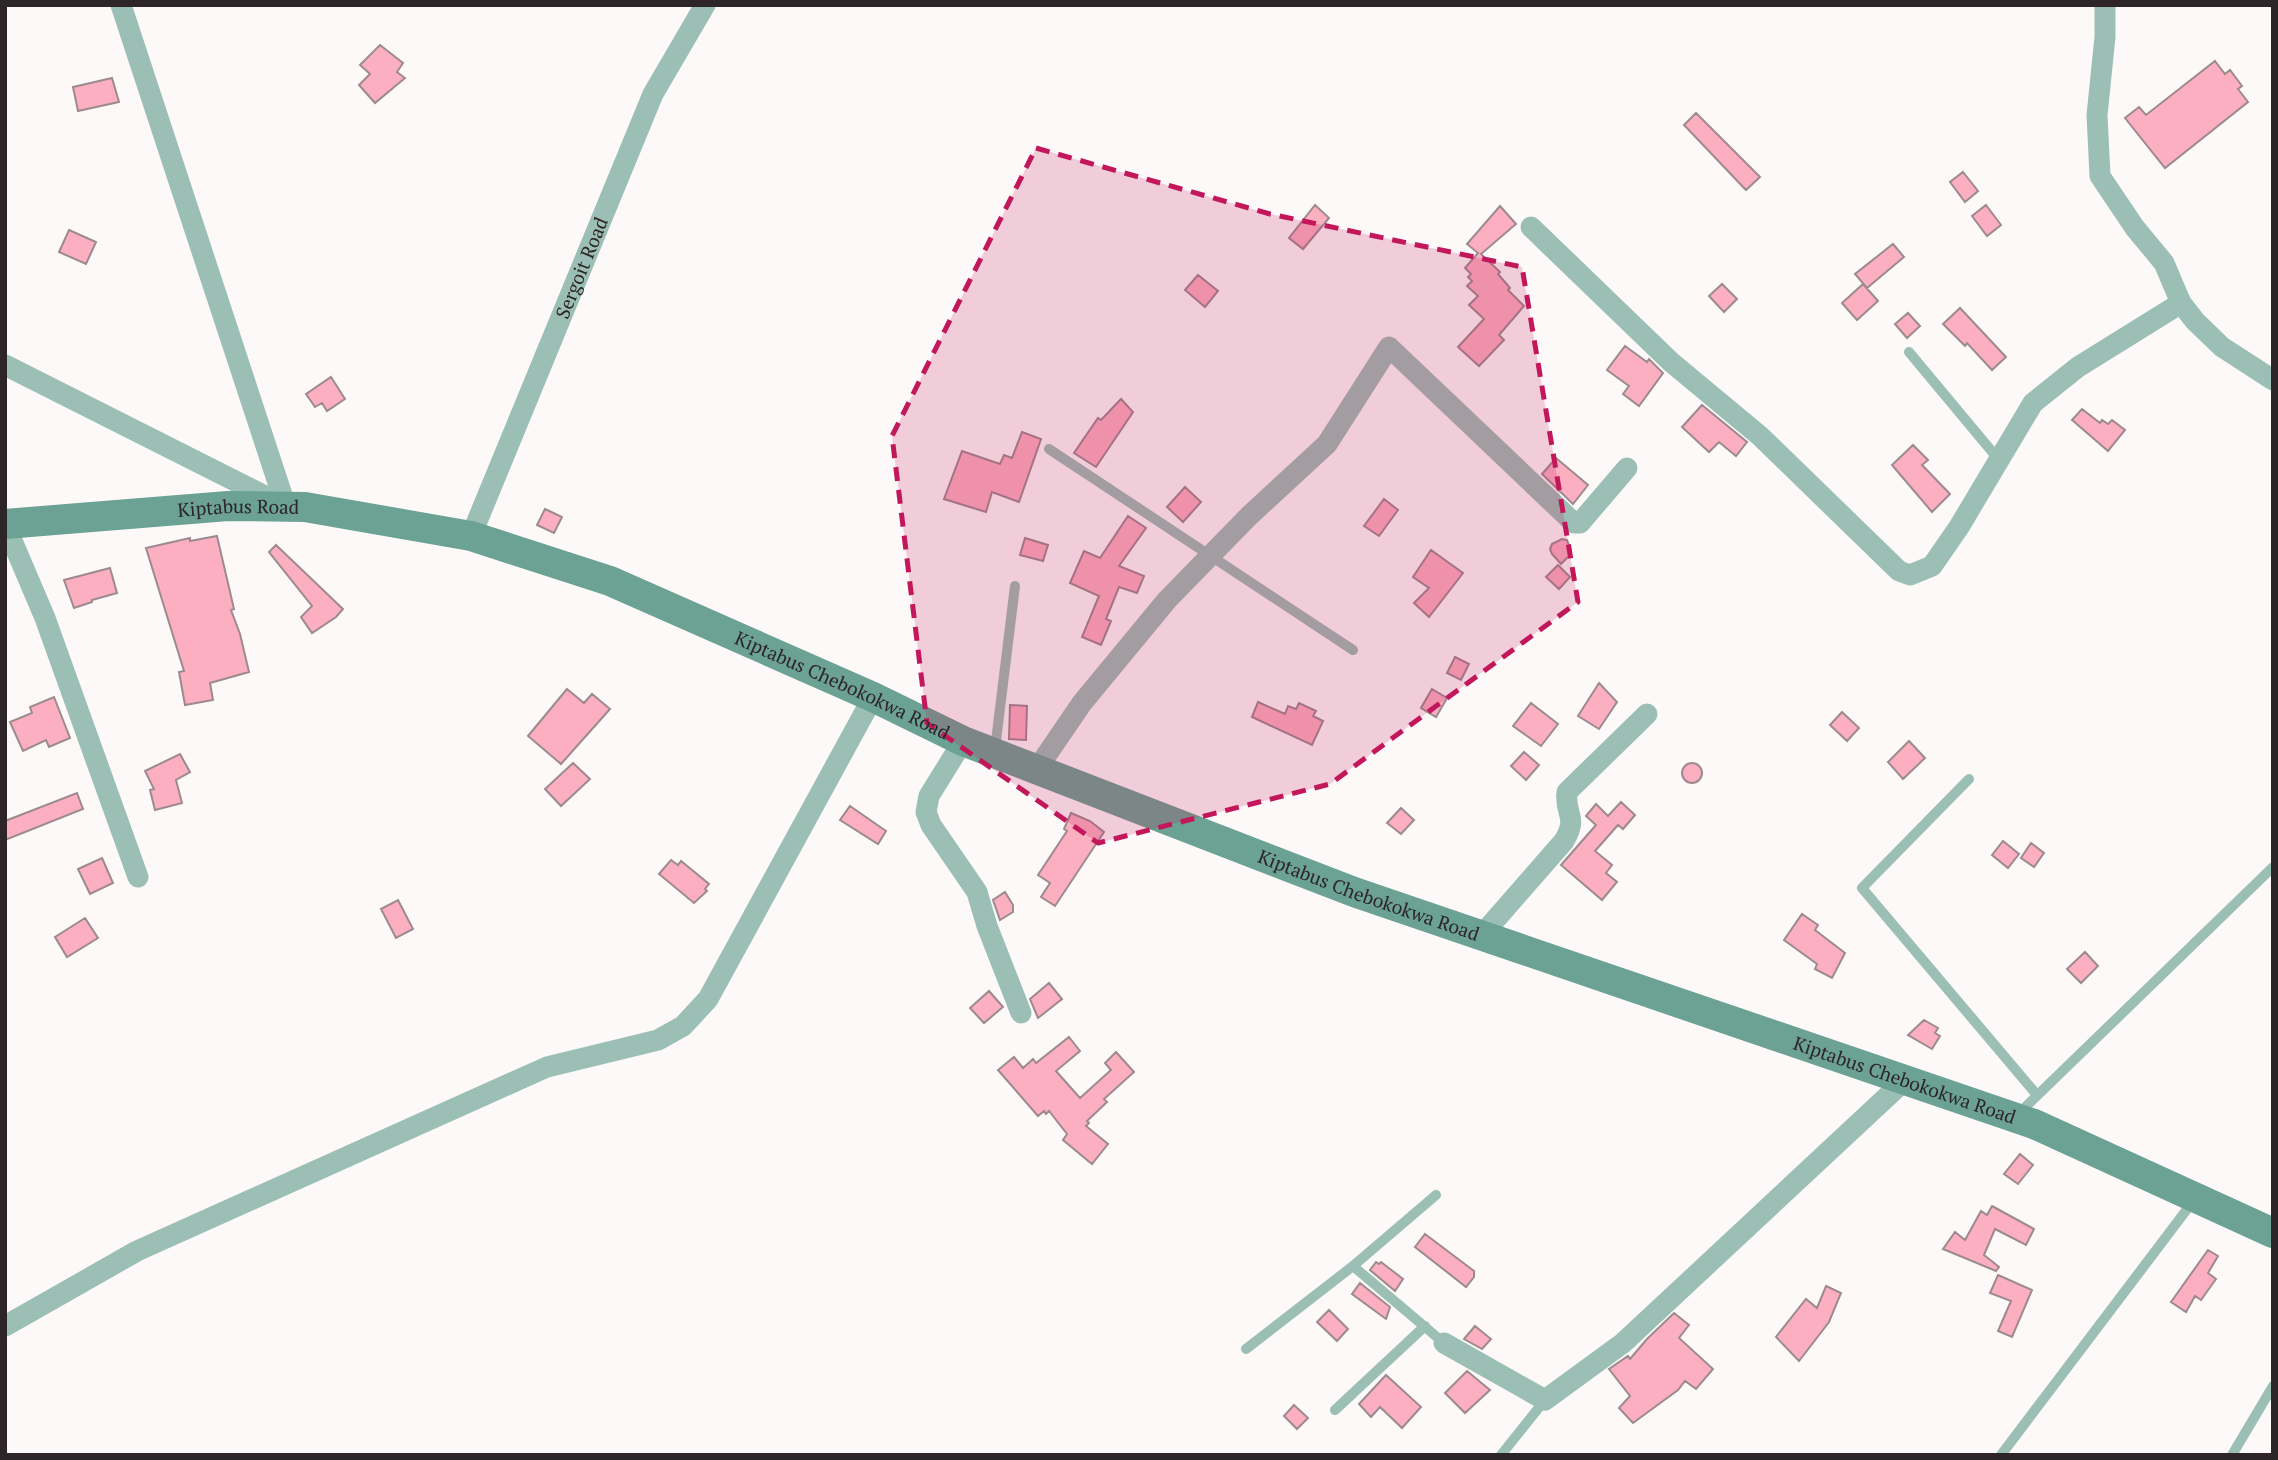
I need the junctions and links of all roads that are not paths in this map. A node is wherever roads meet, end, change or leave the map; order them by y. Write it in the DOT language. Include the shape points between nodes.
graph roads {
  1 [pos="121,5"];
  2 [pos="705,5"];
  3 [pos="2105,5"];
  4 [pos="1531,227"];
  5 [pos="2181,303"];
  6 [pos="1909,352"];
  7 [pos="5,365"];
  8 [pos="2273,380"];
  9 [pos="1049,449"];
  10 [pos="1999,460"];
  11 [pos="1627,468"];
  12 [pos="286,507"];
  13 [pos="5,524"];
  14 [pos="471,536"];
  15 [pos="1209,557"];
  16 [pos="1015,586"];
  17 [pos="1353,650"];
  18 [pos="873,697"];
  19 [pos="1647,714"];
  20 [pos="963,741"];
  21 [pos="994,752"];
  22 [pos="1037,769"];
  23 [pos="1969,779"];
  24 [pos="2273,867"];
  25 [pos="138,877"];
  26 [pos="1481,936"];
  27 [pos="1021,1013"];
  28 [pos="1904,1081"];
  29 [pos="2037,1095"];
  30 [pos="2014,1118"];
  31 [pos="1436,1195"];
  32 [pos="2196,1198"];
  33 [pos="2273,1233"];
  34 [pos="1353,1266"];
  35 [pos="5,1326"];
  36 [pos="1425,1326"];
  37 [pos="1444,1343"];
  38 [pos="1246,1349"];
  39 [pos="2273,1386"];
  40 [pos="1545,1400"];
  41 [pos="1335,1410"];
  42 [pos="1501,1455"];
  43 [pos="2001,1455"];
  44 [pos="2232,1455"];
  1 -- 12 [label="street"];
  2 -- 14 [label="street, Sergoit Road" via="653,94"];
  3 -- 5 [label="street" via="2097,115 2100,176 2164,263"];
  4 -- 10 [label="street" via="1899,571 1916,574 1932,566"];
  5 -- 8 [label="street" via="2222,347"];
  5 -- 10 [label="street" via="2078,367 2033,403"];
  6 -- 10 [label="lane"];
  7 -- 12 [label="street"];
  9 -- 15 [label="lane"];
  11 -- 15 [label="street" via="1580,523 1574,523 1389,347 1327,444"];
  12 -- 13 [label="street, Kiptabus Road" via="228,506"];
  12 -- 14 [label="street, Kiptabus Road"];
  13 -- 25 [label="street" via="45,618"];
  14 -- 18 [label="street, Kiptabus Chebokokwa Road" via="610,581"];
  15 -- 17 [label="lane"];
  15 -- 22 [label="street" via="1082,703"];
  16 -- 21 [label="lane"];
  18 -- 20 [label="street, Kiptabus Chebokokwa Road"];
  18 -- 35 [label="street" via="708,999 682,1026 658,1040 547,1067 137,1251"];
  19 -- 26 [label="street" via="1567,792 1572,829"];
  20 -- 21 [label="street, Kiptabus Chebokokwa Road"];
  20 -- 27 [label="street" via="929,796 926,812 977,892"];
  21 -- 22 [label="street, Kiptabus Chebokokwa Road"];
  22 -- 26 [label="street, Kiptabus Chebokokwa Road" via="1354,892"];
  23 -- 29 [label="lane" via="1862,888"];
  24 -- 29 [label="lane"];
  26 -- 28 [label="street, Kiptabus Chebokokwa Road"];
  28 -- 30 [label="street, Kiptabus Chebokokwa Road"];
  28 -- 40 [label="street" via="1623,1343"];
  29 -- 30 [label="lane"];
  30 -- 32 [label="street, Kiptabus Chebokokwa Road"];
  31 -- 34 [label="lane"];
  32 -- 33 [label="street, Kiptabus Chebokokwa Road"];
  32 -- 43 [label="lane"];
  34 -- 36 [label="lane"];
  34 -- 38 [label="lane"];
  36 -- 37 [label="lane"];
  36 -- 41 [label="lane"];
  37 -- 40 [label="street"];
  39 -- 44 [label="lane"];
  40 -- 42 [label="lane"];
}
